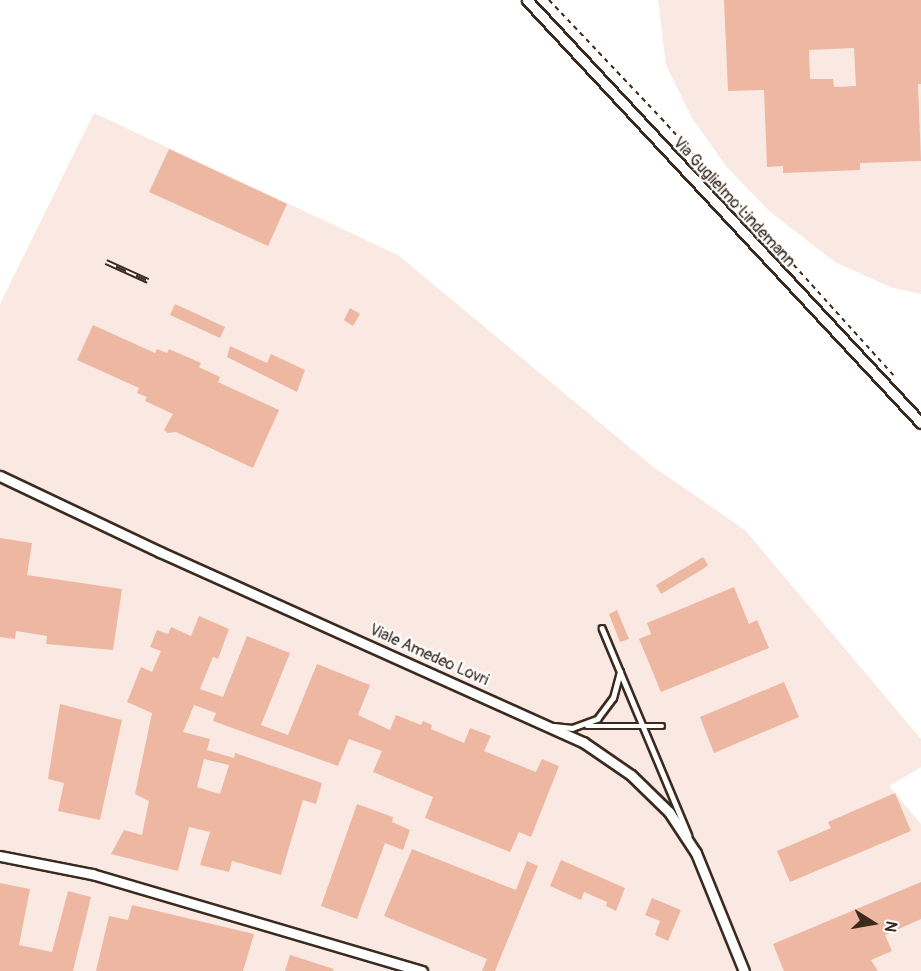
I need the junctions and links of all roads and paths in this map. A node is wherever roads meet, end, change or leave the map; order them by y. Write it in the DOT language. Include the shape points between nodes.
graph roads {
  1 [pos="527,0"];
  2 [pos="549,0"];
  3 [pos="897,379"];
  4 [pos="921,423"];
  5 [pos="0,476"];
  6 [pos="602,628"];
  7 [pos="620,672"];
  8 [pos="549,725"];
  9 [pos="587,726"];
  10 [pos="662,726"];
  11 [pos="644,729"];
  12 [pos="696,853"];
  13 [pos="0,856"];
  14 [pos="422,971"];
  15 [pos="744,971"];
  1 -- 4 [label="street, Via Guglielmo Lindemann"];
  2 -- 3 [label="path, Via Guglielmo Lindemann"];
  5 -- 8 [label="street, Viale Amedeo Lovri" via="160,552"];
  6 -- 7 [label="lane"];
  7 -- 9 [label="lane" via="613,698"];
  7 -- 11 [label="lane"];
  8 -- 9 [label="lane"];
  8 -- 12 [label="street, Viale Amedeo Lovri" via="583,742 631,775 669,812"];
  9 -- 11 [label="lane"];
  10 -- 11 [label="lane"];
  11 -- 12 [label="lane"];
  12 -- 15 [label="street, Viale Amedeo Lovri"];
  13 -- 14 [label="street" via="103,877"];
}
